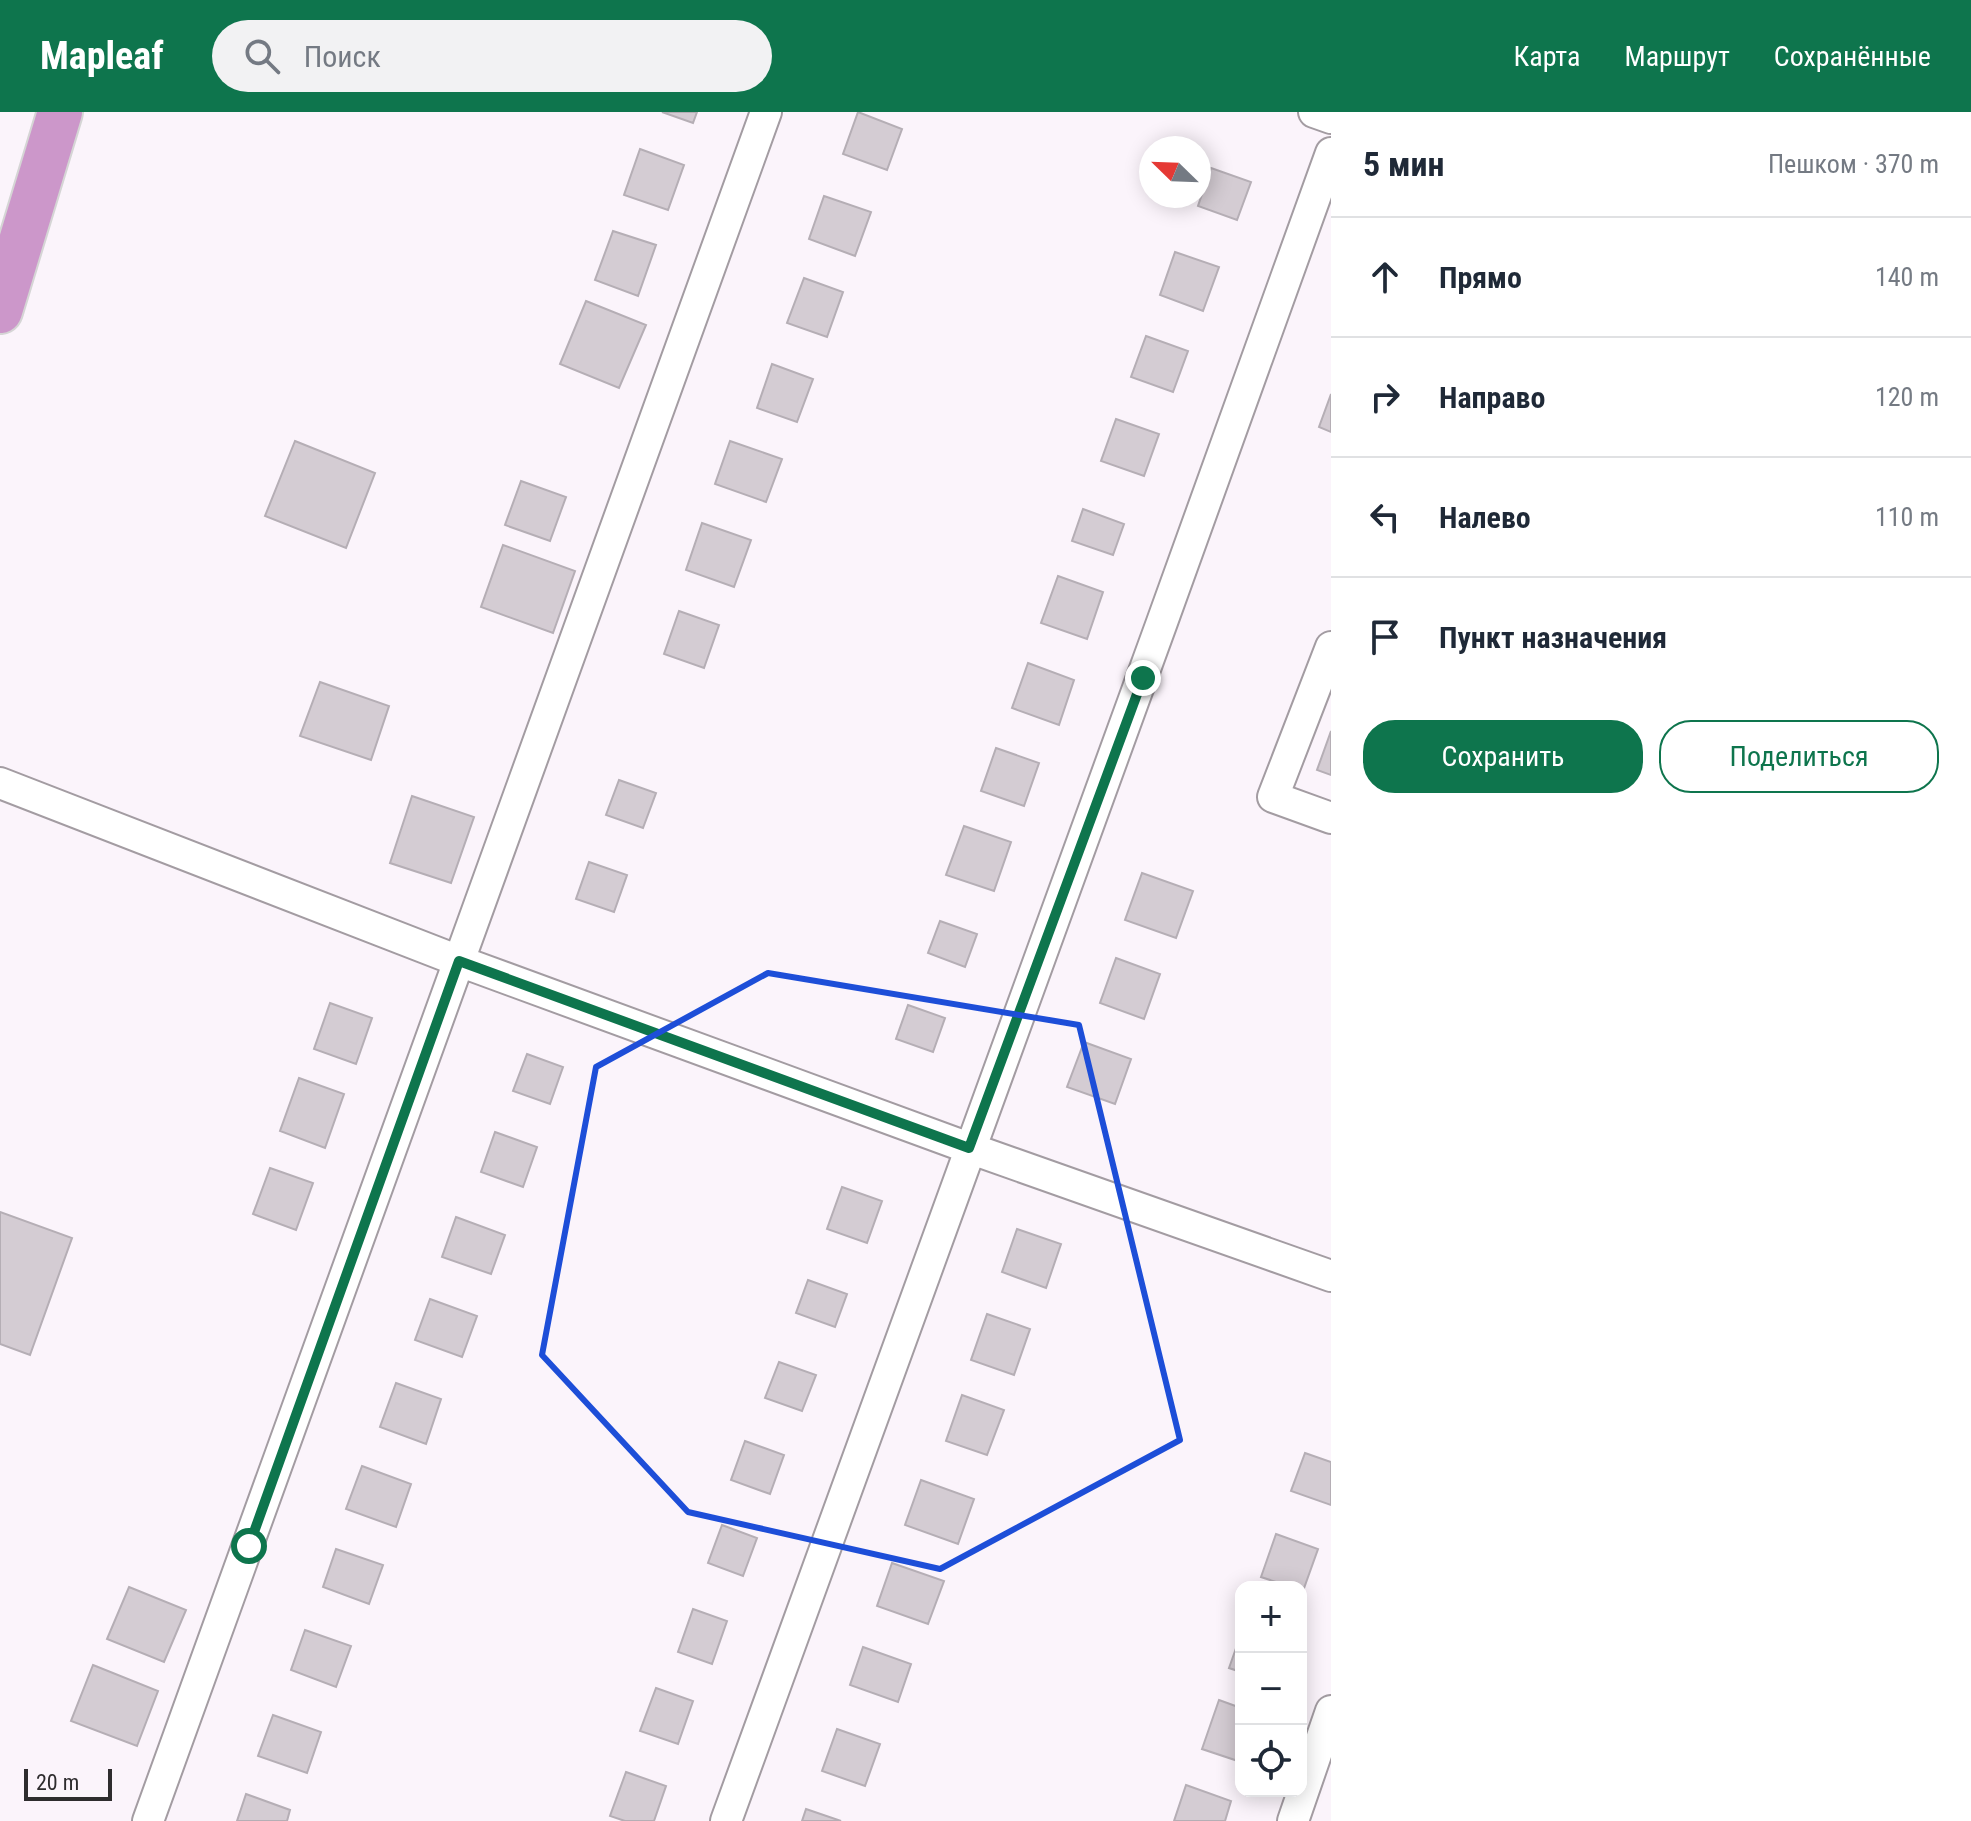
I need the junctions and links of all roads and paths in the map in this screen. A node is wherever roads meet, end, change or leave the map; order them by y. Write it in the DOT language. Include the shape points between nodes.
graph roads {
  1 [pos="60,112"];
  2 [pos="766,112"];
  3 [pos="1314,112"];
  4 [pos="1331,118"];
  5 [pos="1331,153"];
  6 [pos="0,311"];
  7 [pos="1331,647"];
  8 [pos="0,783"];
  9 [pos="1331,818"];
  10 [pos="459,961"];
  11 [pos="969,1148"];
  12 [pos="1331,1276"];
  13 [pos="1331,1711"];
  14 [pos="148,1821"];
  15 [pos="726,1821"];
  16 [pos="1293,1821"];
  1 -- 6 [label="highway"];
  2 -- 10 [label="street"];
  3 -- 4 [label="street"];
  5 -- 11 [label="street"];
  7 -- 9 [label="street" via="1273,797"];
  8 -- 10 [label="street"];
  10 -- 11 [label="street"];
  10 -- 14 [label="street"];
  11 -- 12 [label="street"];
  11 -- 15 [label="street"];
  13 -- 16 [label="street"];
}
